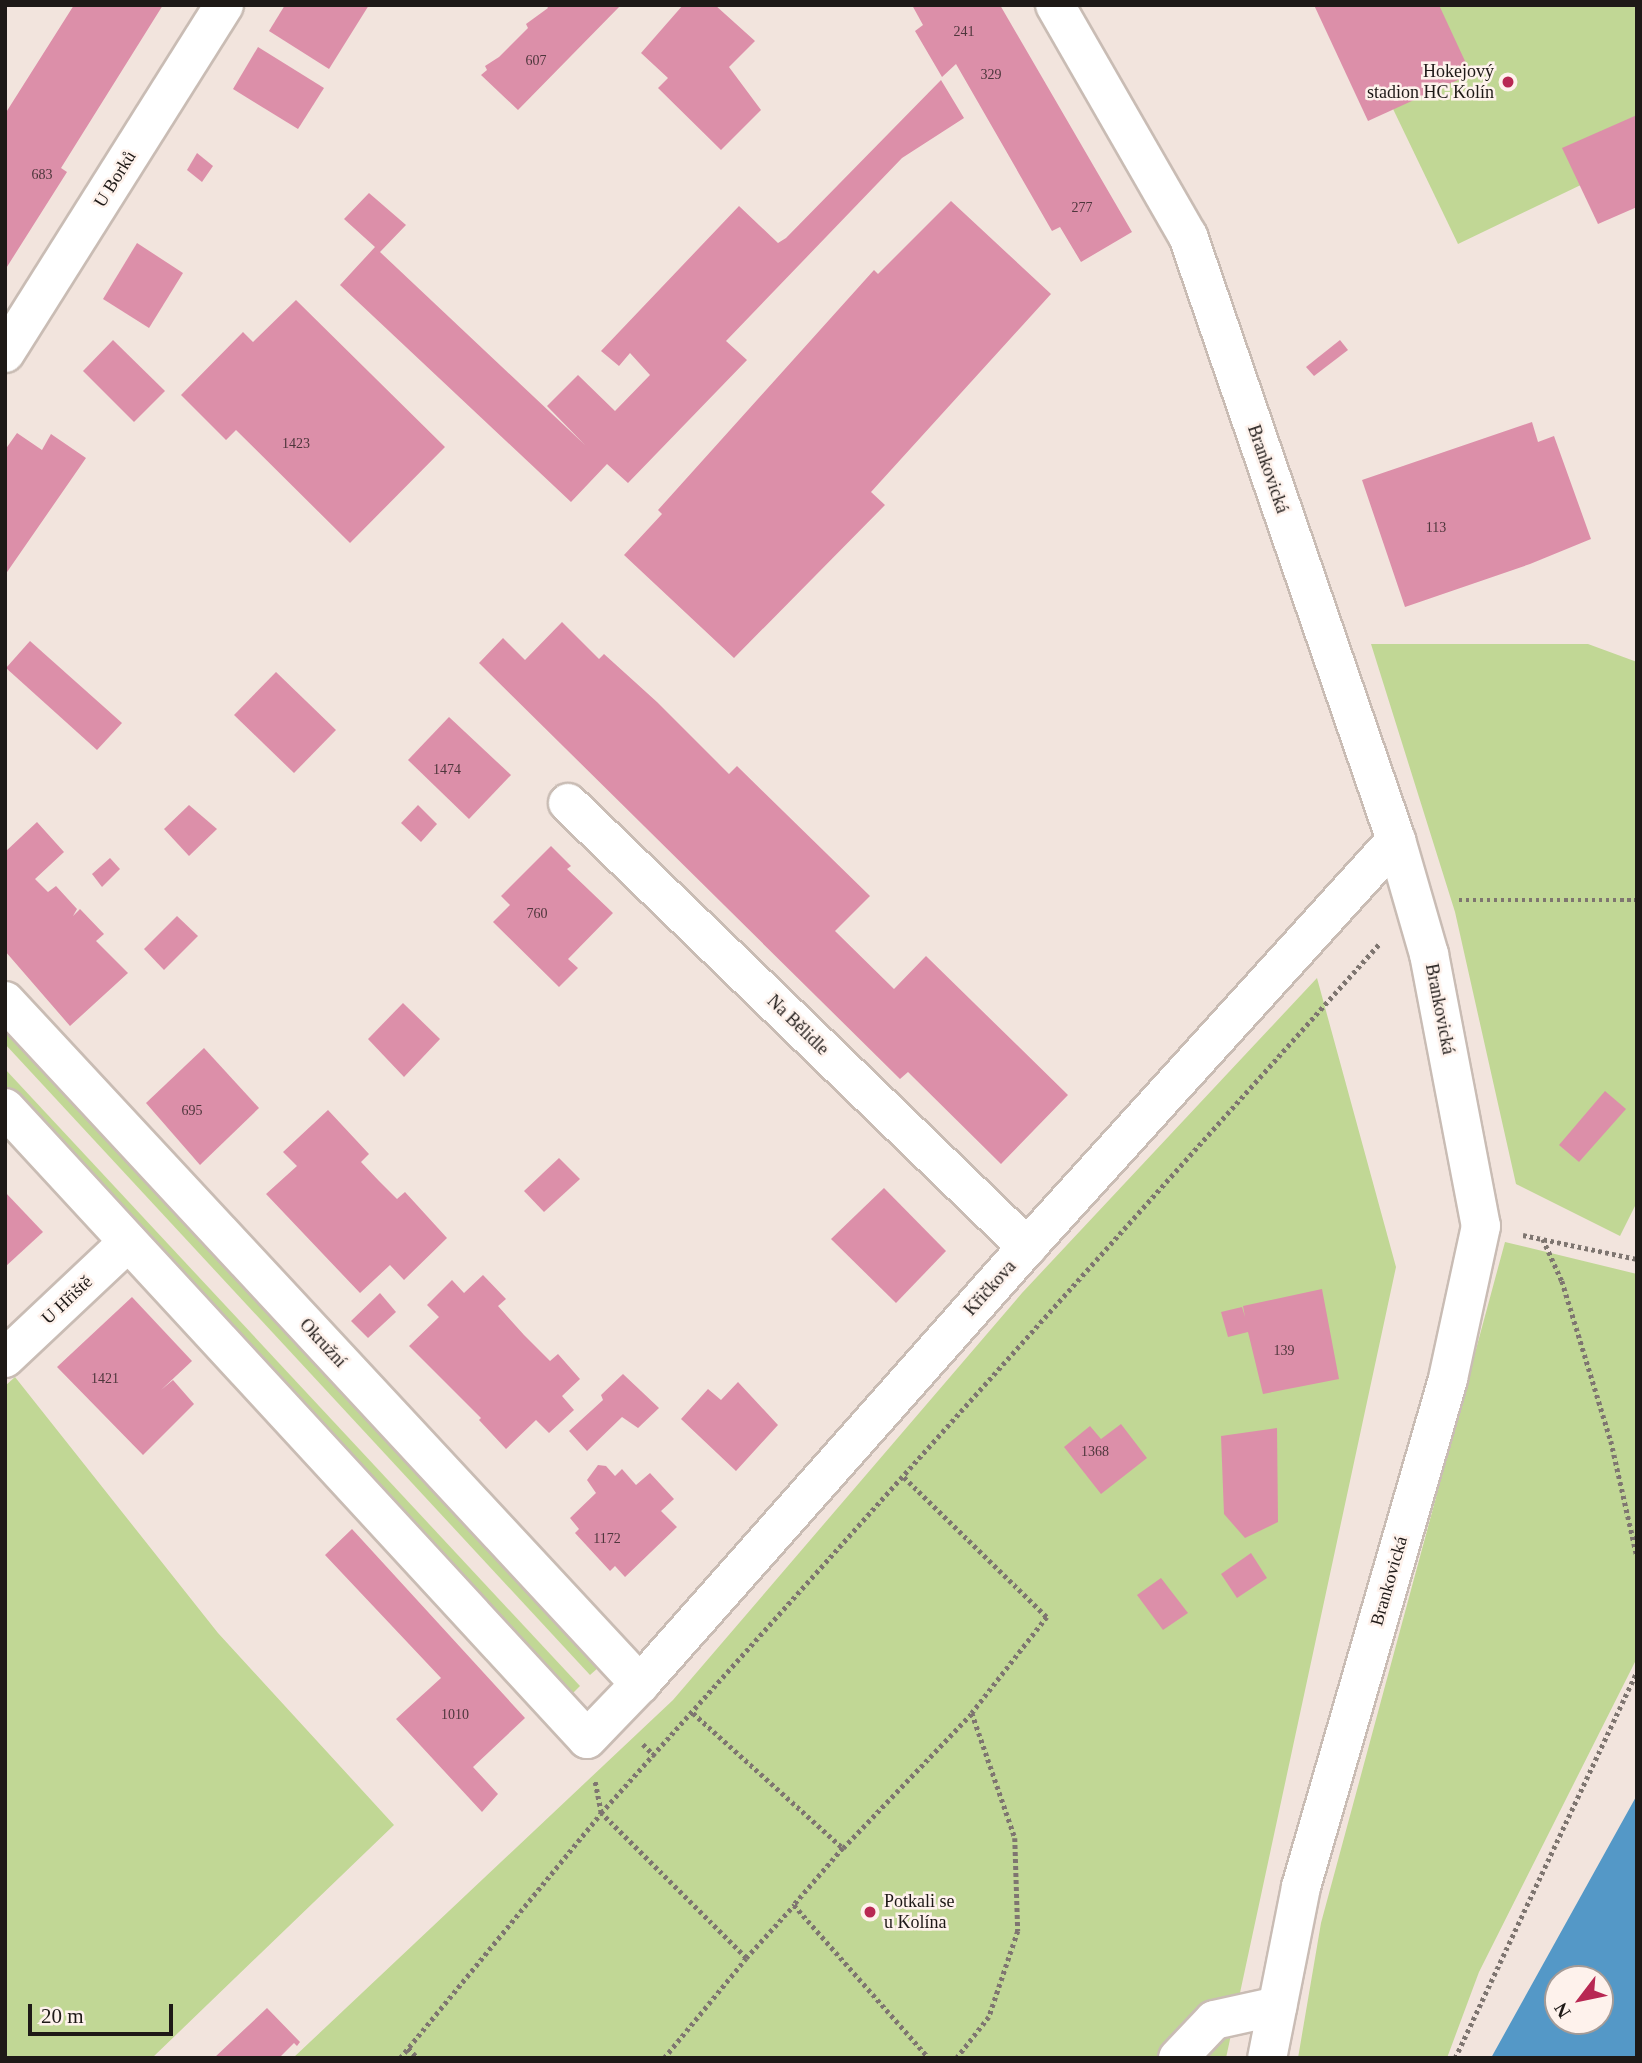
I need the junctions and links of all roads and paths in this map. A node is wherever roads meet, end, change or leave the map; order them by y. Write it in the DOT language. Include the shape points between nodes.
graph roads {
  1 [pos="224,5"];
  2 [pos="1055,5"];
  3 [pos="5,353"];
  4 [pos="568,803"];
  5 [pos="1396,840"];
  6 [pos="1637,900"];
  7 [pos="1415,905"];
  8 [pos="5,1001"];
  9 [pos="5,1108"];
  10 [pos="1481,1226"];
  11 [pos="1543,1239"];
  12 [pos="128,1242"];
  13 [pos="1027,1247"];
  14 [pos="1637,1259"];
  15 [pos="5,1358"];
  16 [pos="904,1477"];
  17 [pos="1637,1556"];
  18 [pos="1637,1672"];
  19 [pos="640,1684"];
  20 [pos="693,1713"];
  21 [pos="972,1713"];
  22 [pos="587,1739"];
  23 [pos="601,1813"];
  24 [pos="843,1848"];
  25 [pos="794,1905"];
  26 [pos="746,1958"];
  27 [pos="1277,2006"];
  28 [pos="408,2048"];
  29 [pos="400,2058"];
  30 [pos="418,2058"];
  31 [pos="664,2058"];
  32 [pos="929,2058"];
  33 [pos="957,2058"];
  34 [pos="1178,2058"];
  35 [pos="1267,2058"];
  36 [pos="1455,2058"];
  1 -- 3 [label="street, U Borků"];
  2 -- 5 [label="street, Brankovická" via="1188,236"];
  4 -- 13 [label="street, Na Bělidle"];
  5 -- 7 [label="street, Brankovická"];
  5 -- 13 [label="street, Křičkova"];
  6 -- 7 [label="path" via="1456,900"];
  7 -- 10 [label="street, Brankovická" via="1429,954"];
  7 -- 16 [label="path"];
  8 -- 19 [label="street, Okružní"];
  9 -- 12 [label="street"];
  10 -- 11 [label="path"];
  10 -- 27 [label="street, Brankovická" via="1448,1379 1301,1887"];
  11 -- 14 [label="path"];
  11 -- 17 [label="path" via="1562,1281 1611,1441"];
  12 -- 15 [label="street, U Hřiště"];
  12 -- 22 [label="street"];
  13 -- 19 [label="street, Křičkova"];
  16 -- 20 [label="path"];
  16 -- 21 [label="path" via="1047,1618"];
  18 -- 36 [label="path"];
  19 -- 22 [label="street, Křičkova"];
  20 -- 23 [label="path"];
  20 -- 24 [label="path"];
  21 -- 24 [label="path"];
  21 -- 33 [label="path" via="1015,1838 1018,1931 989,2017"];
  22 -- 23 [label="path"];
  23 -- 26 [label="path"];
  23 -- 28 [label="path"];
  24 -- 25 [label="path"];
  25 -- 26 [label="path"];
  25 -- 32 [label="path"];
  26 -- 31 [label="path"];
  27 -- 34 [label="street" via="1214,2020"];
  27 -- 35 [label="street, Brankovická"];
  28 -- 29 [label="path"];
  28 -- 30 [label="path"];
}
